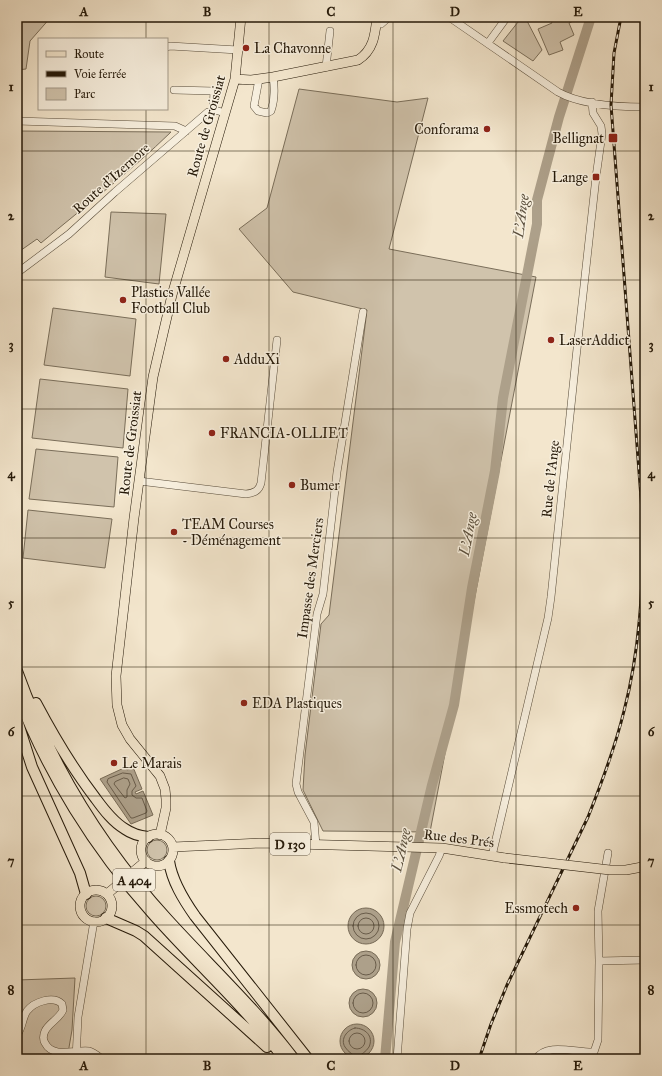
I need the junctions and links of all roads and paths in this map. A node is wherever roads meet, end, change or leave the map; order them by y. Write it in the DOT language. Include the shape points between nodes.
graph roads {
  1 [pos="241,17"];
  2 [pos="389,17"];
  3 [pos="449,17"];
  4 [pos="507,17"];
  5 [pos="377,20"];
  6 [pos="330,31"];
  7 [pos="488,43"];
  8 [pos="168,47"];
  9 [pos="238,50"];
  10 [pos="326,67"];
  11 [pos="273,77"];
  12 [pos="235,79"];
  13 [pos="260,79"];
  14 [pos="174,90"];
  15 [pos="592,102"];
  16 [pos="645,107"];
  17 [pos="213,110"];
  18 [pos="225,113"];
  19 [pos="17,121"];
  20 [pos="186,131"];
  21 [pos="17,273"];
  22 [pos="363,312"];
  23 [pos="277,340"];
  24 [pos="139,481"];
  25 [pos="17,670"];
  26 [pos="17,693"];
  27 [pos="17,720"];
  28 [pos="160,835"];
  29 [pos="148,837"];
  30 [pos="316,845"];
  31 [pos="173,847"];
  32 [pos="442,848"];
  33 [pos="608,853"];
  34 [pos="492,856"];
  35 [pos="168,860"];
  36 [pos="146,861"];
  37 [pos="643,866"];
  38 [pos="134,871"];
  39 [pos="119,884"];
  40 [pos="86,894"];
  41 [pos="107,894"];
  42 [pos="106,918"];
  43 [pos="94,921"];
  44 [pos="645,960"];
  45 [pos="599,961"];
  46 [pos="17,1035"];
  47 [pos="76,1055"];
  48 [pos="595,1055"];
  49 [pos="102,1059"];
  50 [pos="279,1059"];
  51 [pos="284,1059"];
  52 [pos="294,1059"];
  53 [pos="308,1059"];
  54 [pos="397,1059"];
  55 [pos="536,1059"];
  1 -- 9 [label="main road, Route de Groissiat"];
  2 -- 5 [label="street" via="381,24"];
  3 -- 7 [label="street"];
  4 -- 7 [label="street"];
  5 -- 10 [label="main road" via="374,40 363,57"];
  6 -- 10 [label="street"];
  7 -- 15 [label="street" via="558,92 570,98"];
  8 -- 9 [label="street"];
  9 -- 12 [label="main road, Route de Groissiat"];
  10 -- 11 [label="main road"];
  11 -- 13 [label="main road"];
  11 -- 13 [label="street" via="274,102 267,114 258,111 254,106"];
  12 -- 13 [label="main road"];
  12 -- 18 [label="main road, Route de Groissiat"];
  14 -- 17 [label="street" via="214,91"];
  15 -- 16 [label="street"];
  15 -- 34 [label="street, Rue de l'Ange" via="593,113 601,126 602,134 551,597"];
  17 -- 18 [label="street"];
  17 -- 20 [label="street, Route d'Izernore"];
  18 -- 24 [label="main road, Route de Groissiat" via="158,351 148,403"];
  19 -- 20 [label="street" via="175,126"];
  20 -- 21 [label="street, Route d'Izernore" via="69,234"];
  22 -- 30 [label="street, Impasse des Merciers" via="337,472 323,594 317,614 296,784 314,822"];
  23 -- 24 [label="street" via="261,483 256,492 246,494"];
  24 -- 28 [label="main road, Route de Groissiat" via="116,696 119,715 126,733 160,776 165,789 166,808"];
  25 -- 29 [label="highway" via="59,746 89,790 121,826 135,834"];
  25 -- 52 [label="highway, A 404" via="30,706 59,766 83,809 110,848 154,904 249,1005"];
  26 -- 51 [label="highway, A 404" via="54,772 80,818 105,854 150,912 254,1022"];
  27 -- 40 [label="highway" via="32,767 80,873"];
  28 -- 29 [label="main road"];
  28 -- 31 [label="main road" via="168,838"];
  29 -- 36 [label="main road" via="142,848"];
  30 -- 31 [label="main road, Rue des Prés / D 130" via="260,843"];
  30 -- 32 [label="main road, Rue des Prés / D 130"];
  31 -- 35 [label="main road"];
  32 -- 34 [label="main road, Rue des Prés / D 130"];
  32 -- 54 [label="street" via="410,913 406,929"];
  33 -- 45 [label="street" via="598,911"];
  34 -- 37 [label="main road, Rue des Prés / D 130, bridge" via="610,870"];
  35 -- 36 [label="main road" via="158,866"];
  35 -- 53 [label="highway" via="174,881 195,916"];
  36 -- 38 [label="main road"];
  39 -- 41 [label="main road"];
  40 -- 41 [label="main road" via="100,890"];
  40 -- 43 [label="main road" via="82,898 80,908 84,916"];
  41 -- 42 [label="main road" via="112,904 111,912"];
  42 -- 43 [label="main road"];
  42 -- 50 [label="highway" via="136,931 151,942"];
  43 -- 47 [label="street" via="78,1017"];
  44 -- 45 [label="street"];
  45 -- 48 [label="street" via="598,1040"];
  46 -- 47 [label="street" via="28,1009 47,1000 56,1000 62,1004 63,1010 59,1018 46,1029 44,1041 53,1050"];
  47 -- 49 [label="street" via="90,1051"];
  48 -- 55 [label="street" via="552,1049 544,1051"];
}
